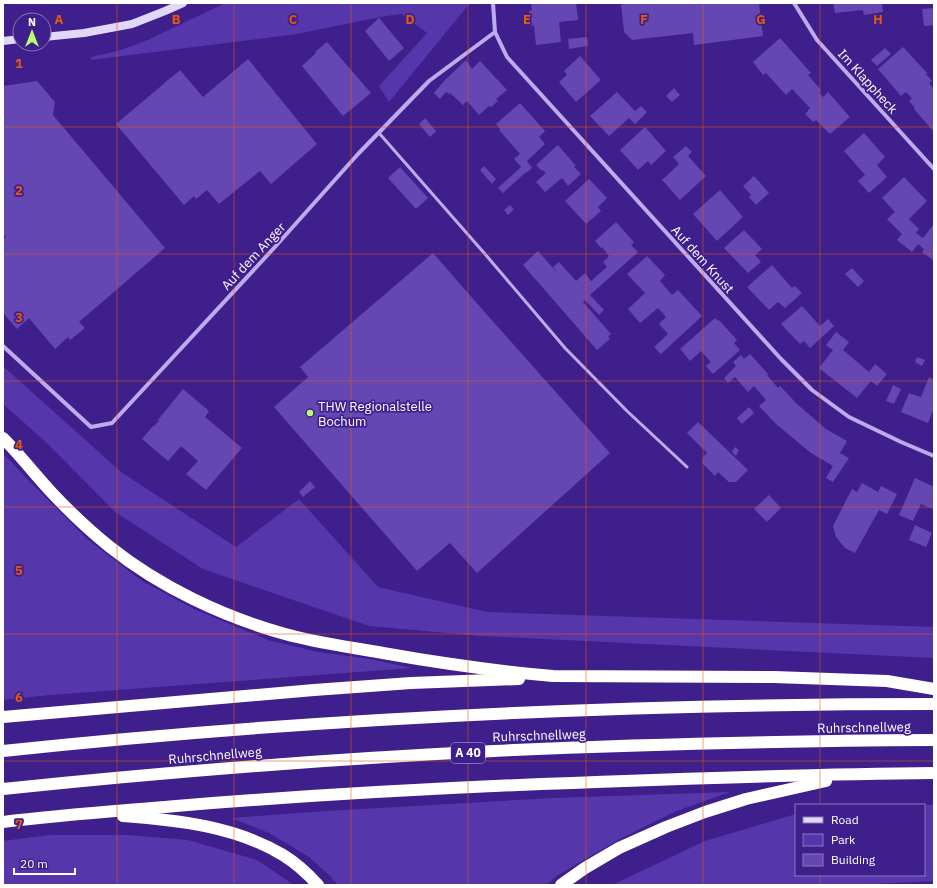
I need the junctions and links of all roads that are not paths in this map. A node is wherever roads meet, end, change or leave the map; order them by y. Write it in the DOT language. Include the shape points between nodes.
graph roads {
  1 [pos="183,3"];
  2 [pos="493,3"];
  3 [pos="794,3"];
  4 [pos="494,32"];
  5 [pos="52,36"];
  6 [pos="379,133"];
  7 [pos="934,169"];
  8 [pos="3,346"];
  9 [pos="3,438"];
  10 [pos="934,456"];
  11 [pos="687,467"];
  12 [pos="588,676"];
  13 [pos="934,689"];
  14 [pos="934,704"];
  15 [pos="3,717"];
  16 [pos="934,740"];
  17 [pos="3,751"];
  18 [pos="886,773"];
  19 [pos="934,773"];
  20 [pos="3,789"];
  21 [pos="59,815"];
  22 [pos="3,822"];
  23 [pos="318,885"];
  24 [pos="561,885"];
  1 -- 5 [label="main road" via="132,24"];
  2 -- 4 [label="street"];
  3 -- 7 [label="street, Im Klappheck" via="817,40"];
  4 -- 6 [label="street, Auf dem Anger" via="429,81"];
  4 -- 10 [label="street, Auf dem Knust" via="507,57 812,390 849,417"];
  6 -- 8 [label="street, Auf dem Anger" via="112,423 91,427"];
  6 -- 11 [label="lane" via="566,348 627,412"];
  9 -- 12 [label="highway" via="63,504 110,547 141,570 226,614 286,634 420,659 522,673"];
  12 -- 13 [label="highway" via="887,681"];
  12 -- 15 [label="highway" via="411,683"];
  14 -- 17 [label="highway, Ruhrschnellweg" via="715,706 410,718"];
  16 -- 20 [label="highway, Ruhrschnellweg / A 40" via="726,743 495,751 163,773"];
  18 -- 19 [label="highway"];
  18 -- 21 [label="highway" via="478,787 237,801"];
  18 -- 24 [label="highway" via="821,781 705,812 619,848"];
  21 -- 22 [label="highway"];
  21 -- 23 [label="highway" via="147,818 224,830 254,841 283,856"];
}
